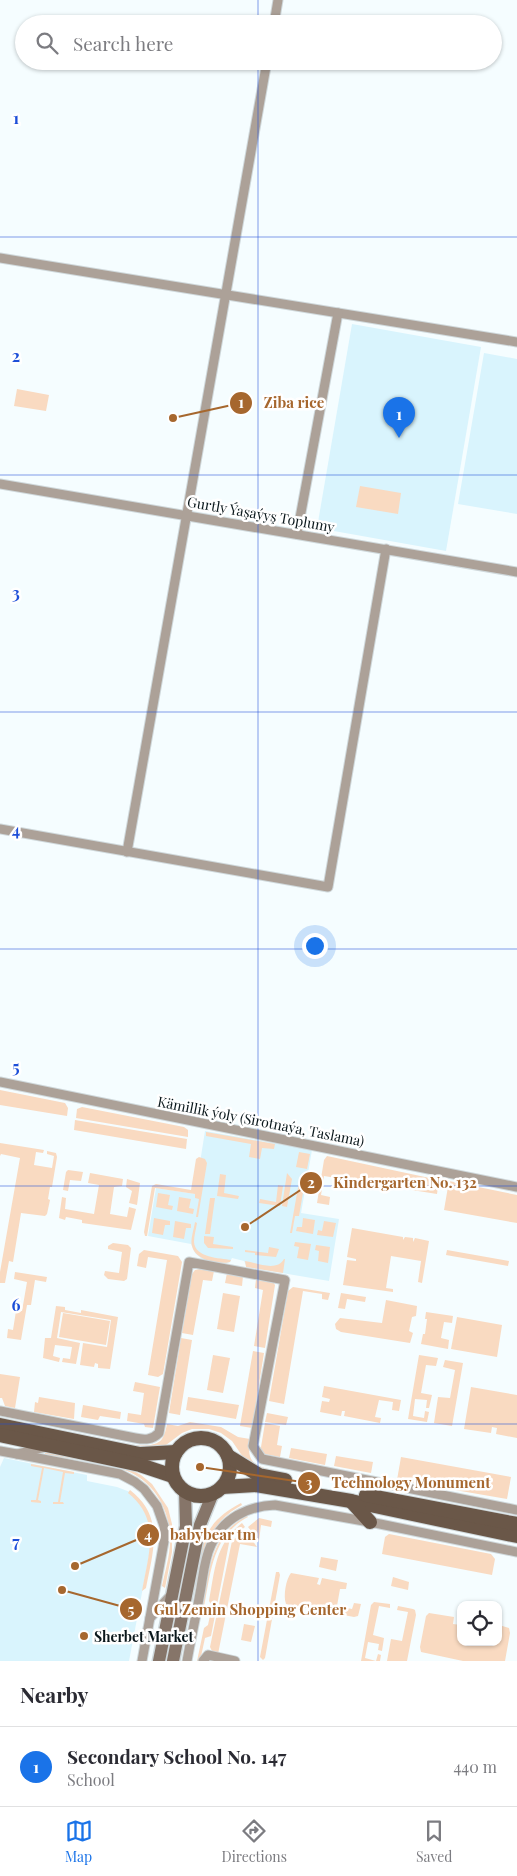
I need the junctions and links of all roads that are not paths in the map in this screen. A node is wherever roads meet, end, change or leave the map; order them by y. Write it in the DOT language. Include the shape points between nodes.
graph roads {
  1 [pos="278,0"];
  2 [pos="276,15"];
  3 [pos="266,70"];
  4 [pos="0,258"];
  5 [pos="226,294"];
  6 [pos="338,313"];
  7 [pos="517,342"];
  8 [pos="0,484"];
  9 [pos="187,516"];
  10 [pos="297,534"];
  11 [pos="386,549"];
  12 [pos="517,572"];
  13 [pos="0,829"];
  14 [pos="128,852"];
  15 [pos="0,1082"];
  16 [pos="517,1187"];
  17 [pos="0,1411"];
  18 [pos="0,1425"];
  19 [pos="0,1435"];
  20 [pos="52,1446"];
  21 [pos="0,1450"];
  22 [pos="176,1452"];
  23 [pos="17,1454"];
  24 [pos="228,1456"];
  25 [pos="173,1476"];
  26 [pos="217,1490"];
  27 [pos="185,1491"];
  28 [pos="351,1501"];
  29 [pos="517,1510"];
  30 [pos="370,1522"];
  31 [pos="517,1524"];
  32 [pos="517,1536"];
  33 [pos="517,1552"];
  34 [pos="172,1594"];
  35 [pos="186,1596"];
  36 [pos="150,1618"];
  37 [pos="194,1625"];
  38 [pos="142,1661"];
  39 [pos="158,1661"];
  40 [pos="173,1661"];
  41 [pos="187,1661"];
  42 [pos="203,1661"];
  43 [pos="235,1661"];
  1 -- 2 [label="street"];
  3 -- 5 [label="street"];
  4 -- 5 [label="street"];
  5 -- 6 [label="street"];
  5 -- 9 [label="street"];
  6 -- 7 [label="street"];
  6 -- 10 [label="street"];
  8 -- 9 [label="street, Gurtly Ýaşaýyş Toplumy"];
  9 -- 10 [label="street, Gurtly Ýaşaýyş Toplumy"];
  9 -- 14 [label="street"];
  10 -- 11 [label="street, Gurtly Ýaşaýyş Toplumy"];
  11 -- 12 [label="street, Gurtly Ýaşaýyş Toplumy"];
  11 -- 14 [label="street" via="328,888"];
  13 -- 14 [label="street"];
  15 -- 16 [label="street, Kämillik ýoly (Sirotnaýa, Taslama)"];
  17 -- 29 [label="street" via="145,1440 156,1436 189,1262 275,1278 285,1280 253,1446 262,1459"];
  18 -- 22 [label="main road" via="140,1454"];
  19 -- 20 [label="main road"];
  20 -- 23 [label="street"];
  20 -- 25 [label="main road" via="140,1465"];
  21 -- 23 [label="street"];
  22 -- 24 [label="main road" via="186,1441 206,1438 215,1441"];
  22 -- 25 [label="main road"];
  23 -- 36 [label="street" via="120,1474 144,1489 161,1516 165,1536"];
  24 -- 26 [label="main road" via="230,1472"];
  24 -- 31 [label="main road" via="259,1475"];
  25 -- 27 [label="main road"];
  26 -- 27 [label="main road" via="204,1496"];
  26 -- 28 [label="main road" via="256,1484"];
  26 -- 35 [label="main road" via="200,1525"];
  27 -- 34 [label="main road" via="186,1526"];
  28 -- 30 [label="main road"];
  28 -- 32 [label="main road"];
  30 -- 33 [label="street"];
  30 -- 37 [label="street" via="275,1505 237,1514 211,1545"];
  34 -- 36 [label="street"];
  34 -- 39 [label="main road"];
  35 -- 37 [label="street"];
  35 -- 40 [label="main road"];
  36 -- 38 [label="street"];
  37 -- 41 [label="street"];
  42 -- 43 [label="street" via="208,1656"];
}
